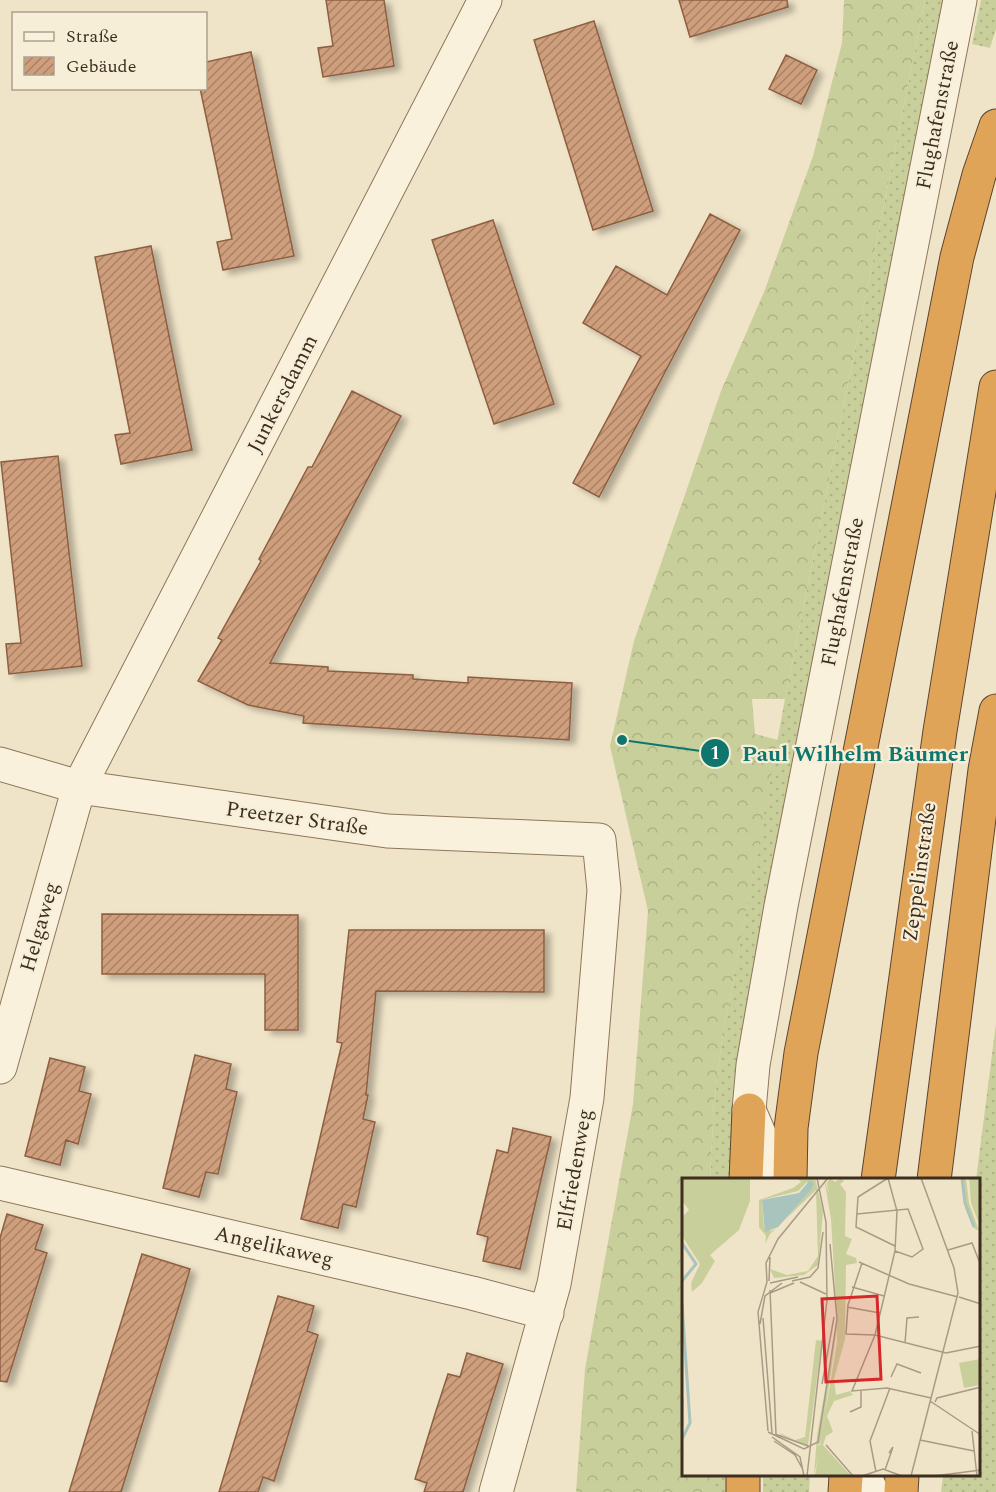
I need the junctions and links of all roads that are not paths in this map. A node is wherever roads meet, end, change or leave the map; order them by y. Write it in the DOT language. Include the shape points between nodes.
graph roads {
  1 [pos="485,0"];
  2 [pos="960,0"];
  3 [pos="996,126"];
  4 [pos="996,387"];
  5 [pos="996,711"];
  6 [pos="0,764"];
  7 [pos="79,787"];
  8 [pos="599,840"];
  9 [pos="0,1067"];
  10 [pos="749,1110"];
  11 [pos="746,1178"];
  12 [pos="778,1178"];
  13 [pos="790,1178"];
  14 [pos="878,1178"];
  15 [pos="934,1178"];
  16 [pos="0,1183"];
  17 [pos="547,1313"];
  18 [pos="846,1477"];
  19 [pos="864,1477"];
  20 [pos="902,1477"];
  21 [pos="496,1492"];
  22 [pos="845,1492"];
  23 [pos="872,1492"];
  24 [pos="901,1492"];
  1 -- 7 [label="street, Junkersdamm"];
  2 -- 10 [label="street, Flughafenstraße" via="781,906 753,1065"];
  3 -- 13 [label="highway" via="957,257 796,1085"];
  4 -- 14 [label="highway, Zeppelinstraße" via="940,731"];
  5 -- 15 [label="highway" via="985,770"];
  6 -- 7 [label="street, Preetzer Straße"];
  7 -- 8 [label="street, Preetzer Straße" via="387,831"];
  7 -- 9 [label="street, Helgaweg"];
  8 -- 17 [label="street, Elfriedenweg" via="604,890 587,1098"];
  10 -- 11 [label="highway"];
  10 -- 12 [label="street, Flughafenstraße"];
  16 -- 17 [label="street, Angelikaweg"];
  17 -- 21 [label="street, Elfriedenweg"];
  18 -- 22 [label="highway"];
  19 -- 23 [label="street"];
  20 -- 24 [label="highway"];
}
